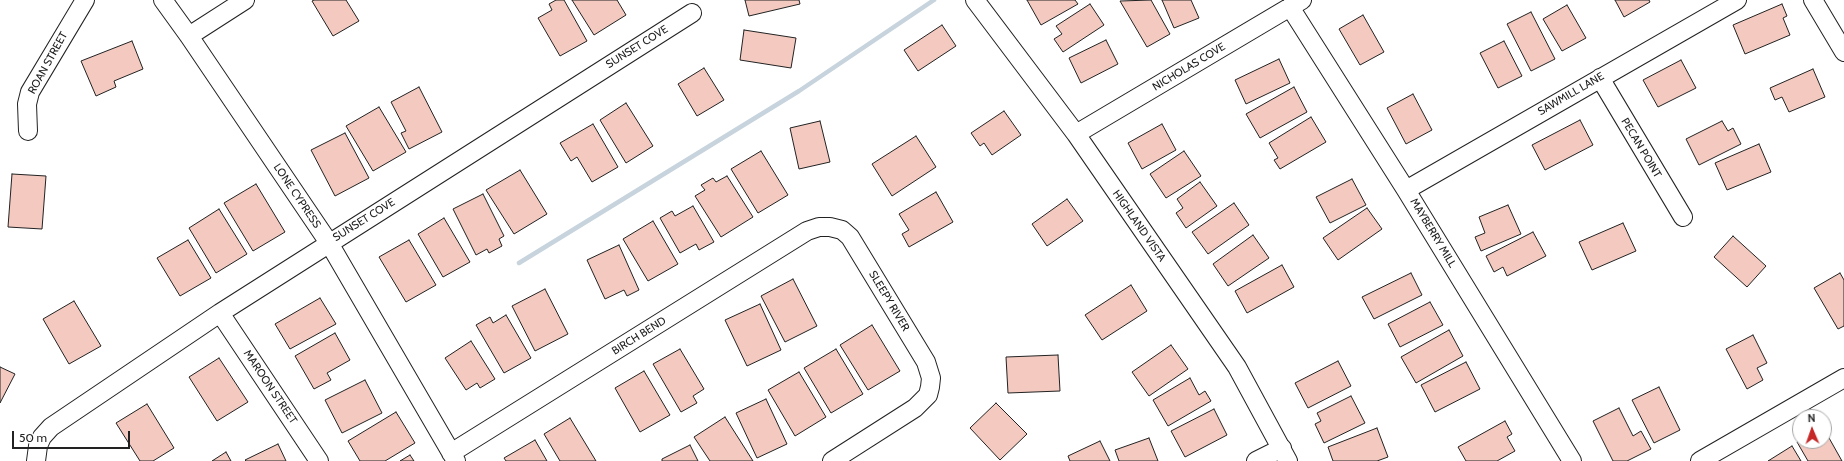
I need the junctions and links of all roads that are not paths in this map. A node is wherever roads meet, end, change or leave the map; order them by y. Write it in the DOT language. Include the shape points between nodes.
graph roads {
  1 [pos="84,0"];
  2 [pos="163,0"];
  3 [pos="245,0"];
  4 [pos="975,0"];
  5 [pos="1737,0"];
  6 [pos="1813,0"];
  7 [pos="1296,4"];
  8 [pos="692,13"];
  9 [pos="189,36"];
  10 [pos="1844,52"];
  11 [pos="1600,78"];
  12 [pos="28,131"];
  13 [pos="1076,134"];
  14 [pos="1406,190"];
  15 [pos="1683,217"];
  16 [pos="830,227"];
  17 [pos="329,243"];
  18 [pos="220,313"];
  19 [pos="1844,378"];
  20 [pos="1285,455"];
  21 [pos="454,457"];
  22 [pos="36,461"];
  23 [pos="319,461"];
  24 [pos="832,461"];
  25 [pos="1256,461"];
  26 [pos="1572,461"];
  27 [pos="1700,461"];
  1 -- 12 [label="street, ROAN STREET" via="30,92 27,104"];
  2 -- 9 [label="street, LONE CYPRESS"];
  3 -- 9 [label="street"];
  4 -- 13 [label="street, HIGHLAND VISTA"];
  5 -- 11 [label="street, SAWMILL LANE"];
  6 -- 10 [label="street"];
  7 -- 13 [label="street, NICHOLAS COVE"];
  7 -- 14 [label="street, MAYBERRY MILL"];
  8 -- 17 [label="street, SUNSET COVE"];
  9 -- 17 [label="street, LONE CYPRESS"];
  11 -- 14 [label="street, SAWMILL LANE"];
  11 -- 15 [label="street, PECAN POINT"];
  13 -- 20 [label="street, HIGHLAND VISTA" via="1237,367"];
  14 -- 26 [label="street, MAYBERRY MILL"];
  16 -- 21 [label="street, BIRCH BEND" via="807,231"];
  16 -- 24 [label="street, SLEEPY RIVER" via="842,230 850,237 926,362 931,378 923,402"];
  17 -- 18 [label="street, SUNSET COVE"];
  17 -- 21 [label="street, LONE CYPRESS"];
  18 -- 22 [label="street, SUNSET COVE" via="51,427 38,446"];
  18 -- 23 [label="street, MAROON STREET"];
  19 -- 27 [label="street"];
  20 -- 25 [label="street"];
}
